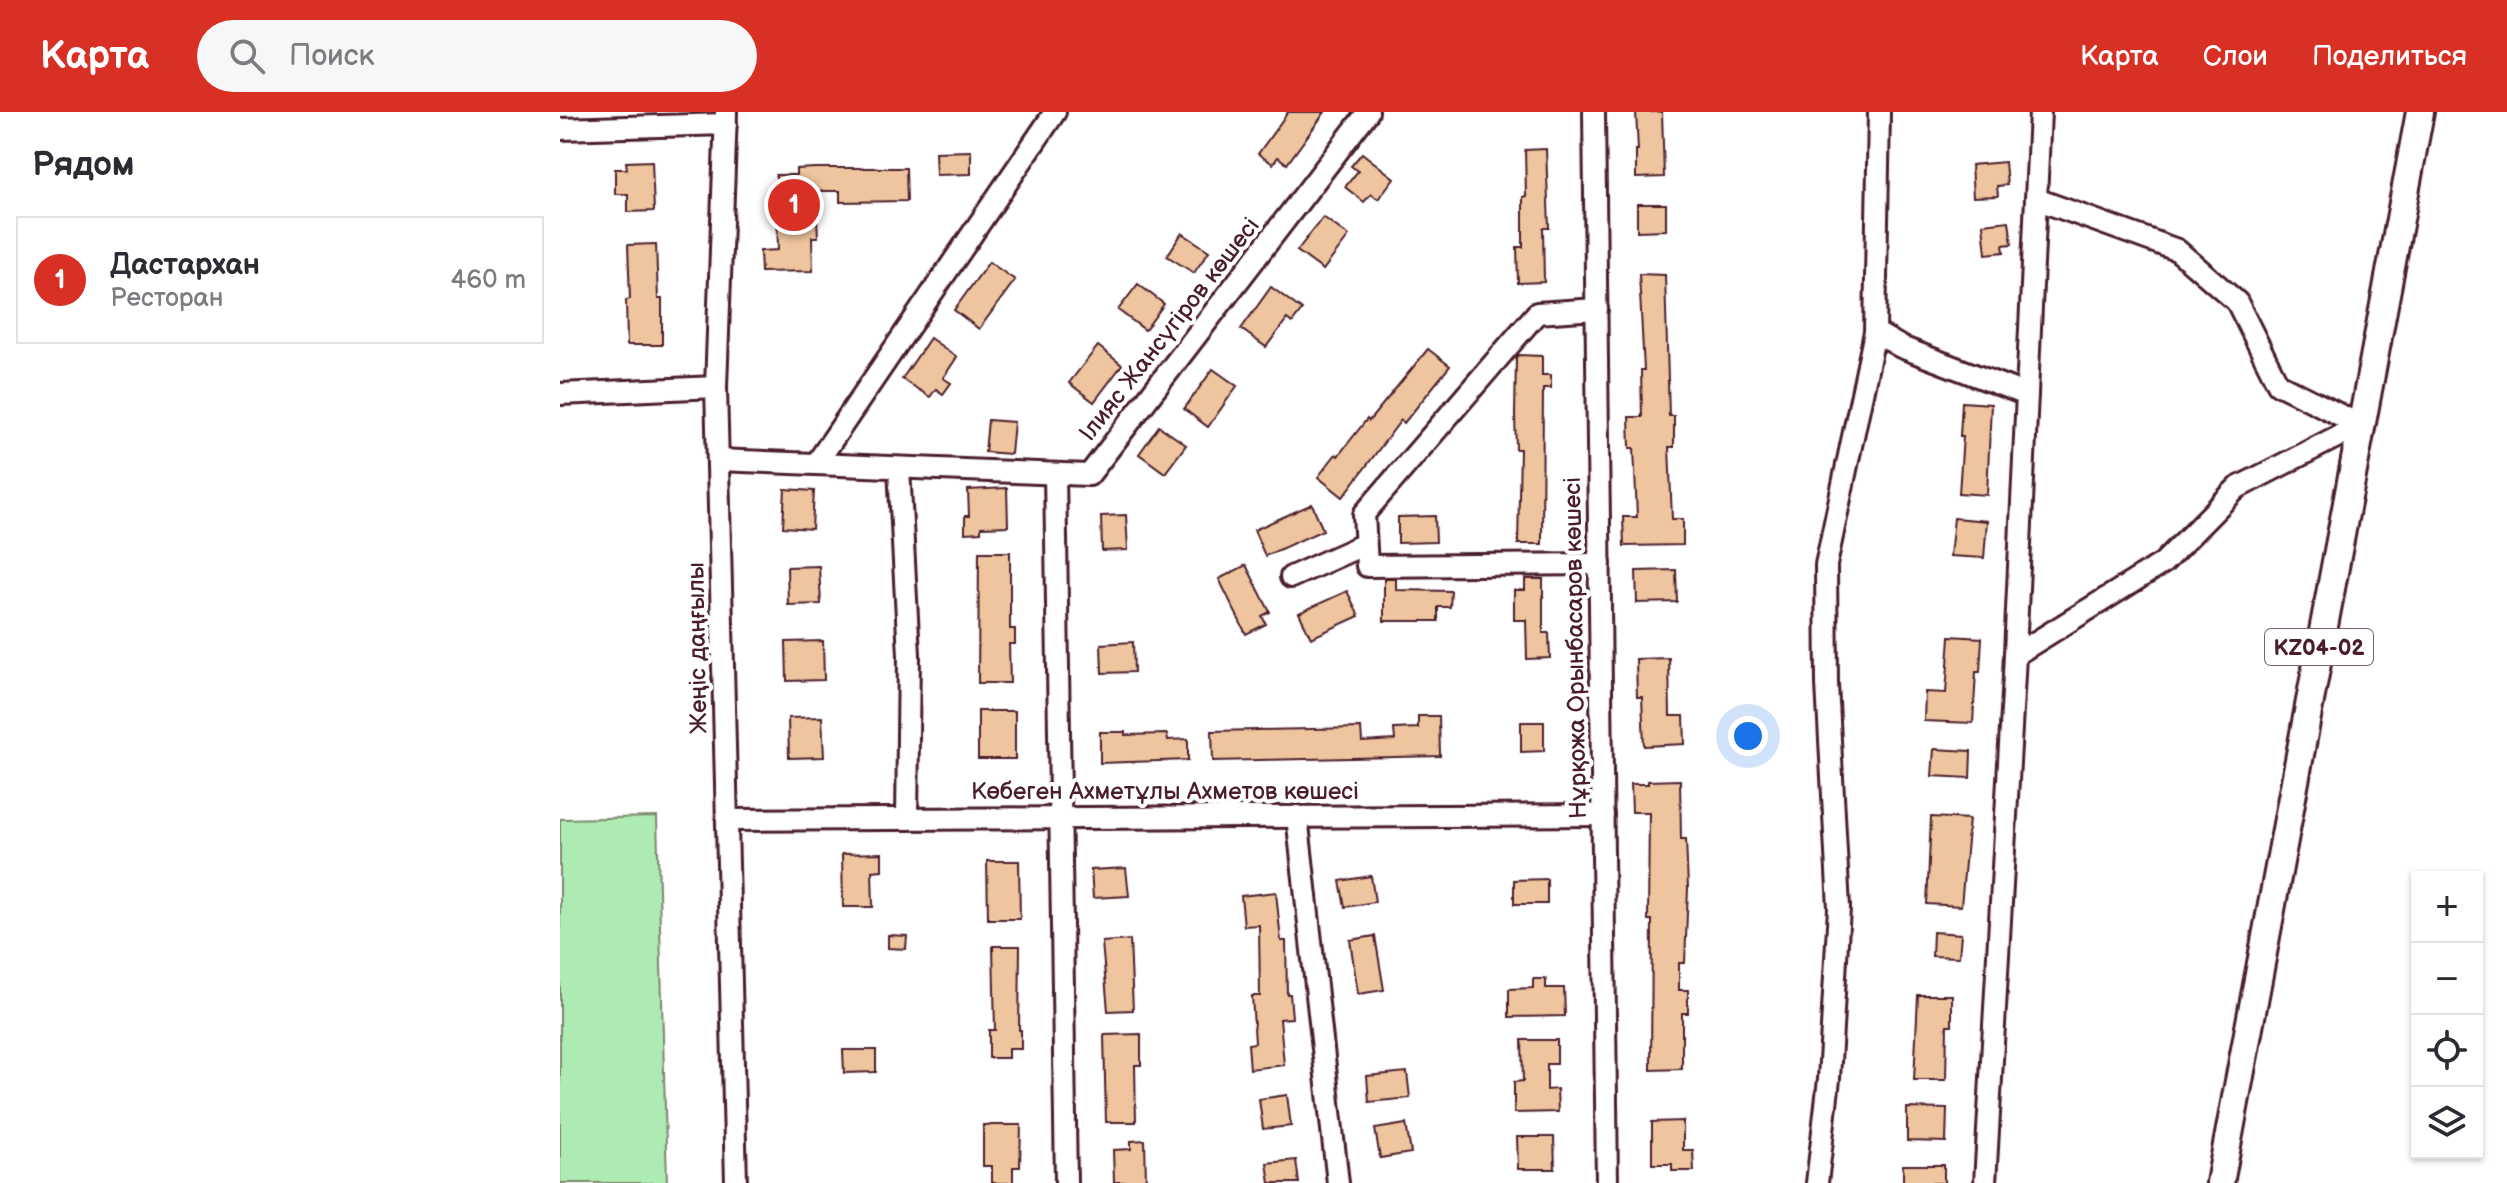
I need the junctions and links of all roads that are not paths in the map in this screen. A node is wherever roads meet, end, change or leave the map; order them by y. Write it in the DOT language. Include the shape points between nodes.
graph roads {
  1 [pos="1055,112"];
  2 [pos="1368,112"];
  3 [pos="1594,112"];
  4 [pos="1879,112"];
  5 [pos="2040,112"];
  6 [pos="2420,112"];
  7 [pos="726,118"];
  8 [pos="560,129"];
  9 [pos="2036,199"];
  10 [pos="1597,309"];
  11 [pos="1875,332"];
  12 [pos="716,387"];
  13 [pos="560,394"];
  14 [pos="2027,395"];
  15 [pos="2360,425"];
  16 [pos="718,460"];
  17 [pos="816,464"];
  18 [pos="899,468"];
  19 [pos="1055,474"];
  20 [pos="1365,544"];
  21 [pos="1600,564"];
  22 [pos="1291,577"];
  23 [pos="2015,655"];
  24 [pos="1603,815"];
  25 [pos="1297,816"];
  26 [pos="1060,818"];
  27 [pos="907,819"];
  28 [pos="727,820"];
  29 [pos="736,1183"];
  30 [pos="1066,1183"];
  31 [pos="1338,1183"];
  32 [pos="1607,1183"];
  33 [pos="1817,1183"];
  34 [pos="1985,1183"];
  35 [pos="2220,1183"];
  1 -- 17 [label="street"];
  2 -- 19 [label="street, Ілияс Жансүгіров көшесі" via="1089,475"];
  3 -- 10 [label="street, Нұрқожа Орынбасаров көшесі"];
  4 -- 11 [label="street"];
  5 -- 9 [label="street"];
  6 -- 15 [label="main road, KZ04-02"];
  7 -- 8 [label="street"];
  7 -- 12 [label="street, Жеңіс даңғылы"];
  9 -- 14 [label="street"];
  9 -- 15 [label="street" via="2177,250 2237,302 2278,384"];
  10 -- 20 [label="street" via="1537,313 1364,514"];
  10 -- 21 [label="street, Нұрқожа Орынбасаров көшесі"];
  11 -- 14 [label="street"];
  11 -- 33 [label="street" via="1826,565 1839,908"];
  12 -- 13 [label="street"];
  12 -- 16 [label="street, Жеңіс даңғылы"];
  14 -- 23 [label="street"];
  15 -- 23 [label="street" via="2237,488 2163,563"];
  15 -- 35 [label="main road, KZ04-02"];
  16 -- 17 [label="street, Ілияс Жансүгіров көшесі"];
  16 -- 28 [label="street, Жеңіс даңғылы"];
  17 -- 18 [label="street, Ілияс Жансүгіров көшесі"];
  18 -- 19 [label="street, Ілияс Жансүгіров көшесі"];
  18 -- 27 [label="street" via="909,655"];
  19 -- 26 [label="street"];
  20 -- 21 [label="street" via="1367,566"];
  20 -- 22 [label="street"];
  21 -- 24 [label="street, Нұрқожа Орынбасаров көшесі"];
  23 -- 34 [label="street"];
  24 -- 25 [label="street, Көбеген Ахметұлы Ахметов көшесі"];
  24 -- 32 [label="street, Нұрқожа Орынбасаров көшесі"];
  25 -- 26 [label="street, Көбеген Ахметұлы Ахметов көшесі"];
  25 -- 31 [label="street"];
  26 -- 27 [label="street, Көбеген Ахметұлы Ахметов көшесі"];
  26 -- 30 [label="street"];
  27 -- 28 [label="street, Көбеген Ахметұлы Ахметов көшесі"];
  28 -- 29 [label="street, Жеңіс даңғылы"];
}
